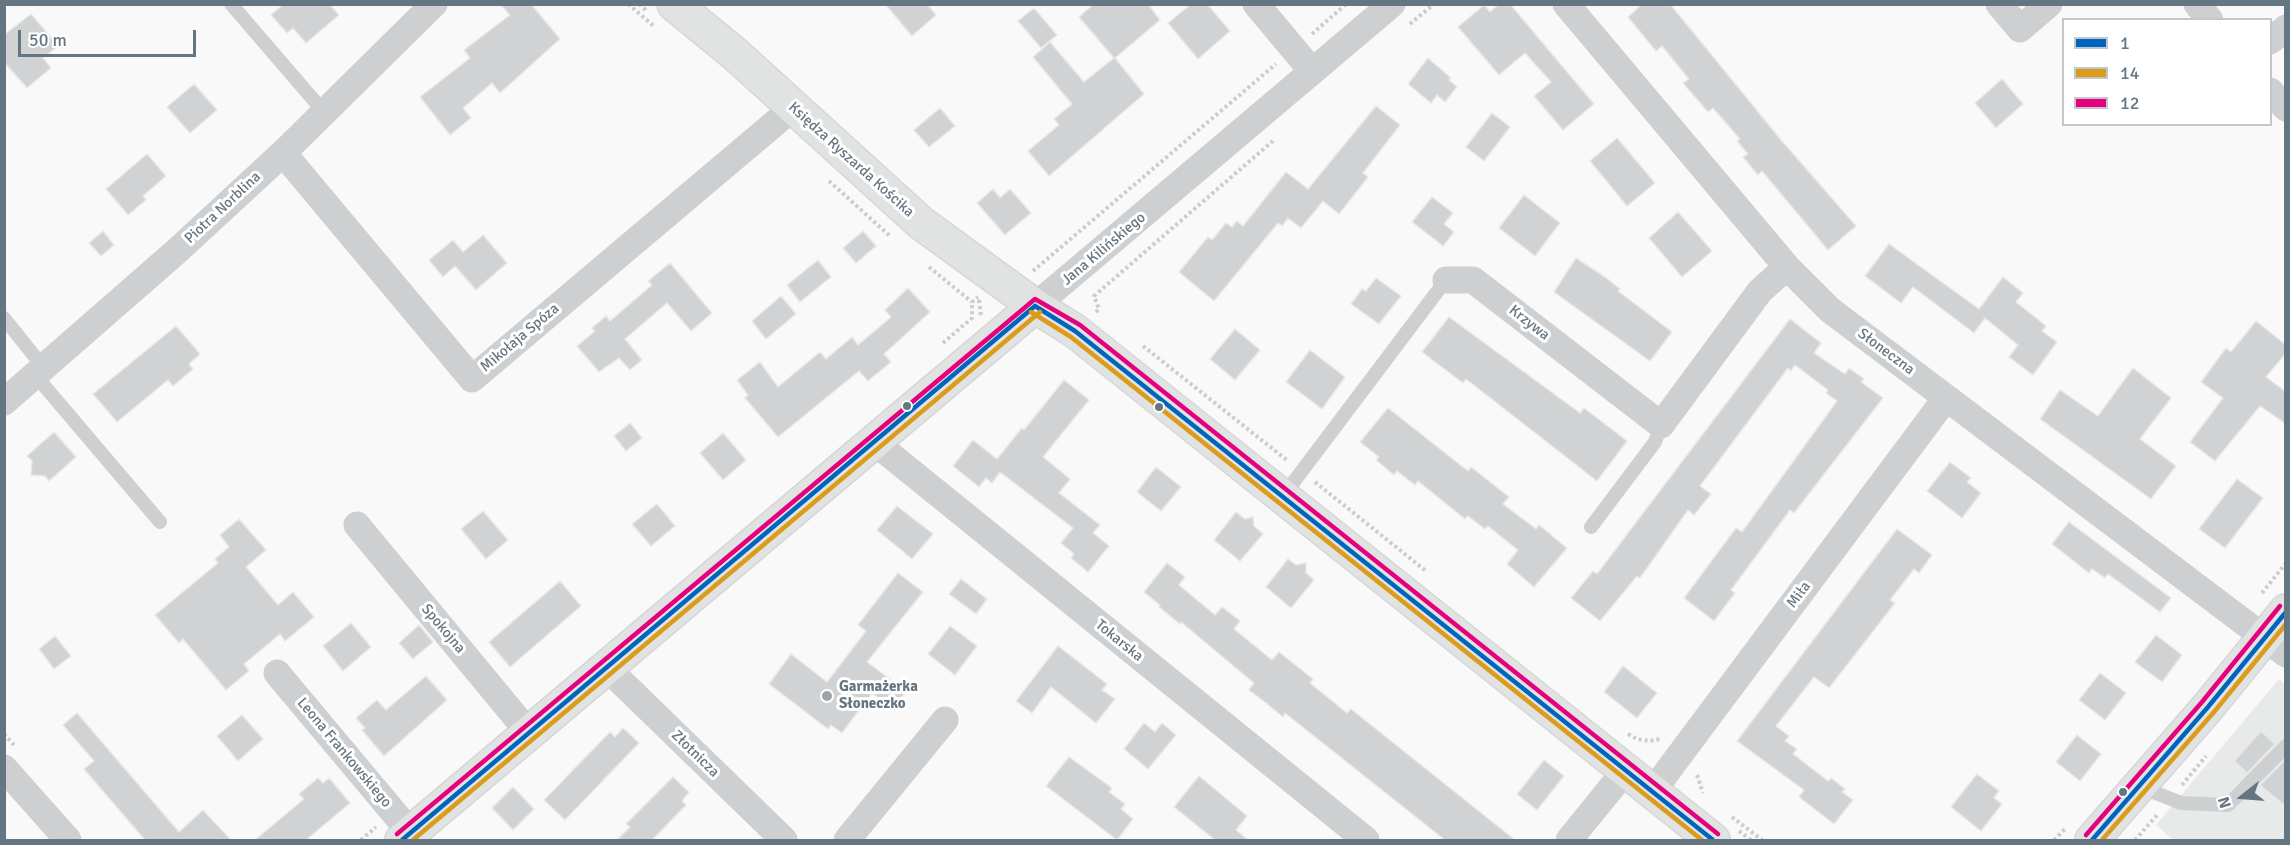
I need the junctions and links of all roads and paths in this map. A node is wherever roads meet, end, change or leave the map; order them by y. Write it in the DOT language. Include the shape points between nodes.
graph roads {
  1 [pos="231,4"];
  2 [pos="434,4"];
  3 [pos="674,4"];
  4 [pos="1256,4"];
  5 [pos="1392,4"];
  6 [pos="1566,4"];
  7 [pos="2000,4"];
  8 [pos="2049,4"];
  9 [pos="2197,4"];
  10 [pos="2208,18"];
  11 [pos="2286,28"];
  12 [pos="2272,40"];
  13 [pos="1312,71"];
  14 [pos="2272,92"];
  15 [pos="794,107"];
  16 [pos="2286,108"];
  17 [pos="324,112"];
  18 [pos="283,153"];
  19 [pos="1787,267"];
  20 [pos="1446,280"];
  21 [pos="1035,306"];
  22 [pos="1099,309"];
  23 [pos="1103,315"];
  24 [pos="4,318"];
  25 [pos="1140,344"];
  26 [pos="39,372"];
  27 [pos="1946,398"];
  28 [pos="4,402"];
  29 [pos="1661,424"];
  30 [pos="873,441"];
  31 [pos="1292,484"];
  32 [pos="160,522"];
  33 [pos="357,525"];
  34 [pos="1591,527"];
  35 [pos="2286,563"];
  36 [pos="1431,576"];
  37 [pos="2271,605"];
  38 [pos="2275,646"];
  39 [pos="607,668"];
  40 [pos="278,673"];
  41 [pos="945,720"];
  42 [pos="1625,731"];
  43 [pos="529,733"];
  44 [pos="2286,746"];
  45 [pos="1682,752"];
  46 [pos="1625,771"];
  47 [pos="7,775"];
  48 [pos="2141,787"];
  49 [pos="1652,792"];
  50 [pos="1711,800"];
  51 [pos="1720,827"];
  52 [pos="2080,833"];
  53 [pos="407,837"];
  54 [pos="68,840"];
  55 [pos="784,840"];
  56 [pos="847,840"];
  57 [pos="1366,840"];
  58 [pos="1569,840"];
  59 [pos="1762,840"];
  60 [pos="2054,840"];
  1 -- 17 [label="lane"];
  2 -- 17 [label="street, Piotra Norblina"];
  3 -- 15 [label="street, Księdza Ryszarda Kościka"];
  4 -- 13 [label="street"];
  5 -- 13 [label="street, Jana Kilińskiego"];
  6 -- 19 [label="street, Słoneczna"];
  7 -- 8 [label="street" via="2020,29"];
  9 -- 10 [label="street"];
  11 -- 12 [label="street"];
  13 -- 21 [label="street, Jana Kilińskiego"];
  14 -- 16 [label="street"];
  15 -- 18 [label="street, Mikołaja Spóza" via="472,379"];
  15 -- 21 [label="street, Księdza Ryszarda Kościka" via="921,223"];
  17 -- 18 [label="street, Piotra Norblina"];
  18 -- 26 [label="street, Piotra Norblina"];
  19 -- 27 [label="street, Słoneczna" via="1830,309"];
  19 -- 29 [label="street" via="1760,291"];
  20 -- 29 [label="street, Krzywa" via="1473,279"];
  20 -- 31 [label="lane, Krzywa"];
  21 -- 30 [label="street, Jana Kilińskiego"];
  21 -- 31 [label="street, Księdza Ryszarda Kościka"];
  22 -- 23 [label="path"];
  24 -- 26 [label="lane"];
  25 -- 31 [label="path"];
  26 -- 28 [label="street, Piotra Norblina"];
  26 -- 32 [label="lane"];
  27 -- 38 [label="street, Słoneczna"];
  27 -- 45 [label="street, Miła"];
  29 -- 34 [label="lane" via="1654,442"];
  30 -- 39 [label="street, Jana Kilińskiego"];
  30 -- 57 [label="street, Tokarska"];
  31 -- 36 [label="path"];
  31 -- 46 [label="street, Księdza Ryszarda Kościka"];
  33 -- 43 [label="street, Spokojna"];
  35 -- 37 [label="path"];
  37 -- 38 [label="street"];
  38 -- 48 [label="street"];
  39 -- 43 [label="street, Jana Kilińskiego"];
  39 -- 55 [label="street, Złotnicza"];
  40 -- 53 [label="street, Leona Frankowskiego"];
  41 -- 56 [label="street"];
  42 -- 45 [label="path" via="1637,739 1664,739"];
  43 -- 53 [label="street, Jana Kilińskiego"];
  44 -- 48 [label="lane" via="2228,805 2181,803"];
  45 -- 49 [label="street, Miła"];
  45 -- 50 [label="path" via="1692,760 1700,789"];
  46 -- 49 [label="street, Księdza Ryszarda Kościka"];
  46 -- 58 [label="street"];
  47 -- 54 [label="street"];
  48 -- 52 [label="street"];
  49 -- 51 [label="street, Księdza Ryszarda Kościka"];
  51 -- 59 [label="path"];
  52 -- 60 [label="path"];
}
